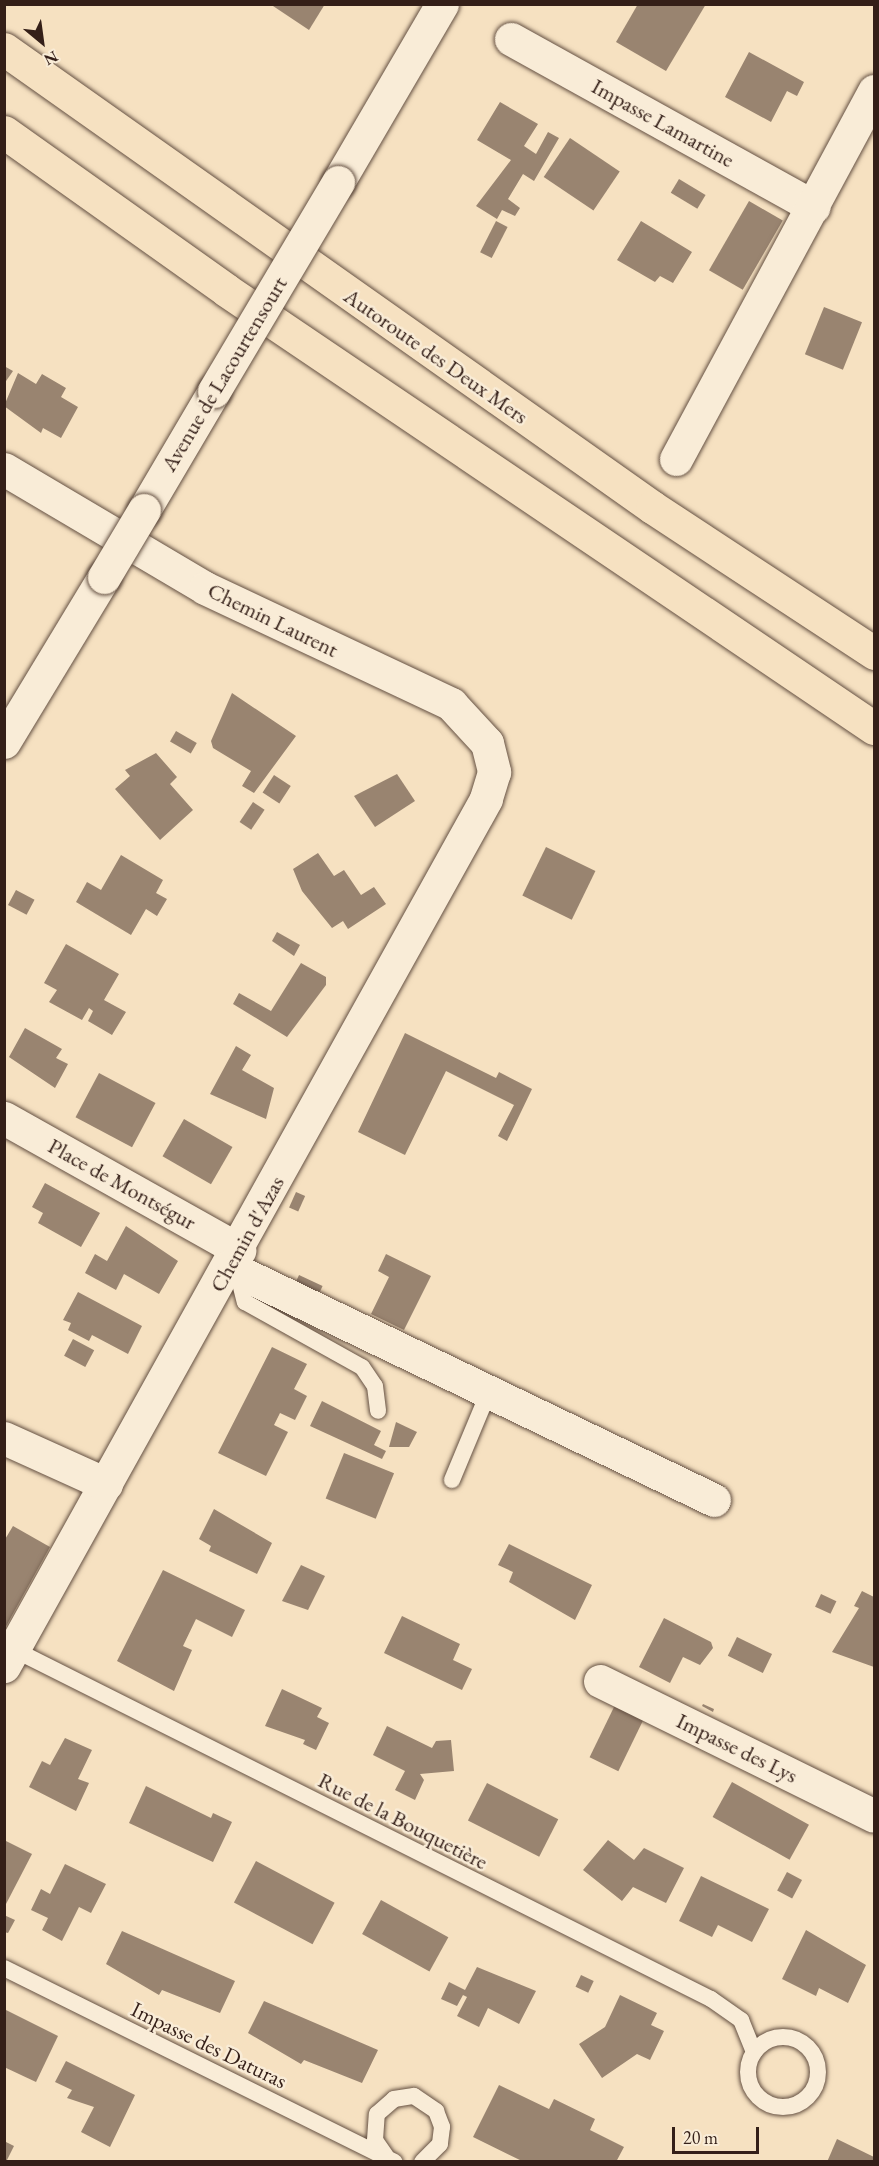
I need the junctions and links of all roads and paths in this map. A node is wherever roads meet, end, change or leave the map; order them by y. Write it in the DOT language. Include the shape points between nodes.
graph roads {
  1 [pos="442,4"];
  2 [pos="511,39"];
  3 [pos="4,49"];
  4 [pos="874,91"];
  5 [pos="4,132"];
  6 [pos="814,207"];
  7 [pos="676,459"];
  8 [pos="4,469"];
  9 [pos="874,653"];
  10 [pos="874,728"];
  11 [pos="4,742"];
  12 [pos="486,799"];
  13 [pos="4,1118"];
  14 [pos="235,1262"];
  15 [pos="489,1392"];
  16 [pos="378,1411"];
  17 [pos="4,1438"];
  18 [pos="452,1480"];
  19 [pos="106,1484"];
  20 [pos="714,1500"];
  21 [pos="9,1657"];
  22 [pos="600,1681"];
  23 [pos="874,1816"];
  24 [pos="4,1968"];
  25 [pos="754,2052"];
  26 [pos="394,2162"];
  27 [pos="422,2162"];
  1 -- 11 [label="street, Avenue de Lacourtensourt, bridge"];
  2 -- 6 [label="street, Impasse Lamartine"];
  3 -- 9 [label="highway, Autoroute des Deux Mers" via="642,501"];
  4 -- 6 [label="street"];
  5 -- 10 [label="highway" via="226,290"];
  6 -- 7 [label="street"];
  8 -- 12 [label="street, Chemin Laurent" via="214,593 451,704 487,742 495,772"];
  12 -- 14 [label="street, Chemin d'Azas"];
  13 -- 14 [label="street, Place de Montségur"];
  14 -- 15 [label="street, Place de Montségur"];
  14 -- 16 [label="lane" via="245,1302 362,1367 375,1386"];
  14 -- 19 [label="street, Chemin d'Azas"];
  15 -- 18 [label="lane"];
  15 -- 20 [label="street, Place de Montségur"];
  17 -- 19 [label="street"];
  19 -- 21 [label="street, Chemin d'Azas"];
  21 -- 25 [label="lane, Rue de la Bouquetière" via="711,1999 741,2020"];
  22 -- 23 [label="street, Impasse des Lys"];
  24 -- 26 [label="lane, Impasse des Daturas"];
  25 -- 25 [label="lane" via="749,2081 763,2101 783,2108 808,2097 819,2070 805,2044 782,2037"];
  26 -- 27 [label="lane, Impasse des Daturas" via="375,2140 377,2114 394,2099 414,2096 436,2111 442,2127 440,2144"];
}
